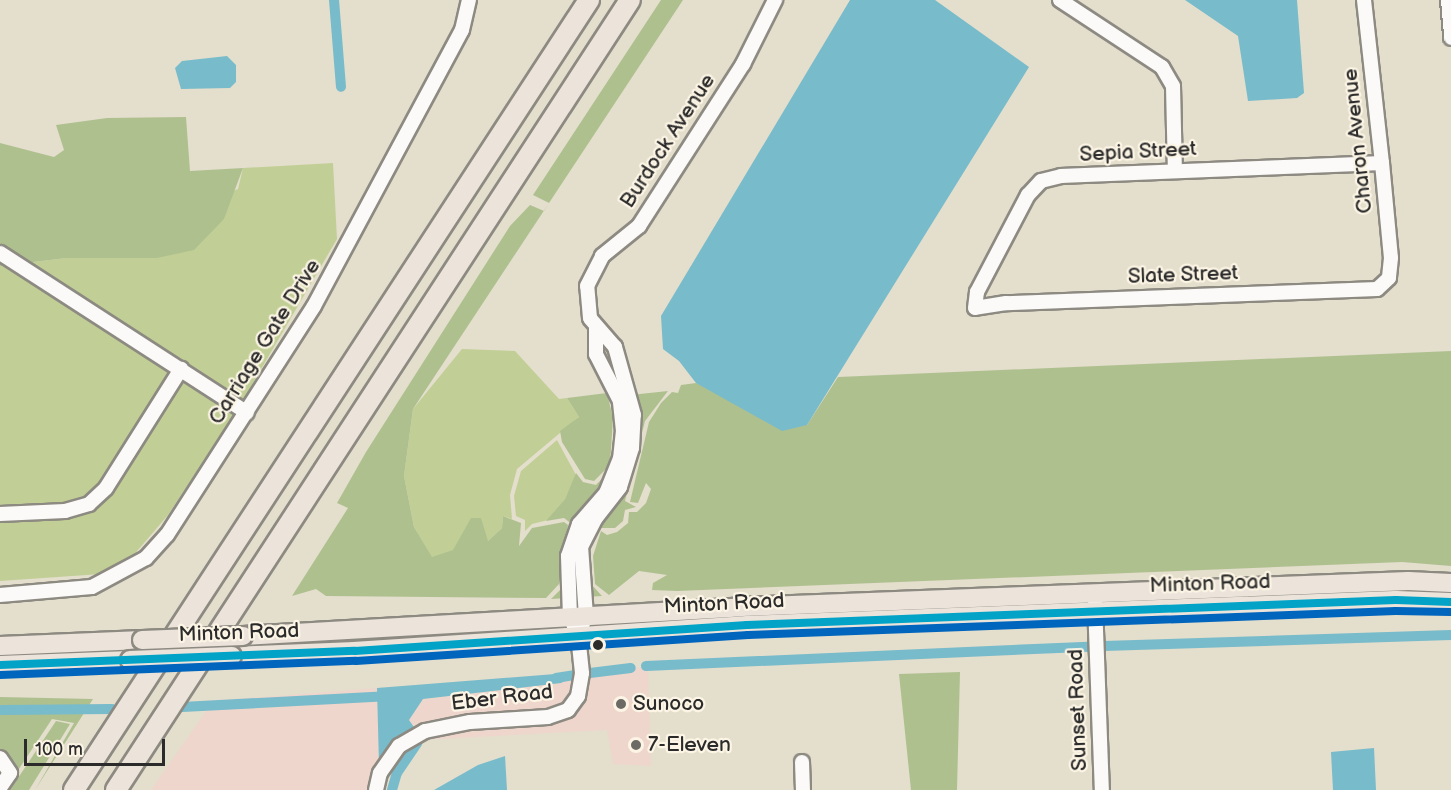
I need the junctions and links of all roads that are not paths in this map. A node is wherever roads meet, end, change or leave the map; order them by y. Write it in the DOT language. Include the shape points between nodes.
graph roads {
  1 [pos="469,0"];
  2 [pos="589,0"];
  3 [pos="630,0"];
  4 [pos="775,0"];
  5 [pos="1060,0"];
  6 [pos="1364,0"];
  7 [pos="1448,0"];
  8 [pos="1451,38"];
  9 [pos="1382,163"];
  10 [pos="1175,171"];
  11 [pos="0,253"];
  12 [pos="1389,278"];
  13 [pos="975,308"];
  14 [pos="596,328"];
  15 [pos="620,361"];
  16 [pos="600,366"];
  17 [pos="181,369"];
  18 [pos="623,394"];
  19 [pos="247,413"];
  20 [pos="0,514"];
  21 [pos="1451,583"];
  22 [pos="0,595"];
  23 [pos="1094,602"];
  24 [pos="1451,602"];
  25 [pos="578,616"];
  26 [pos="578,635"];
  27 [pos="0,646"];
  28 [pos="0,665"];
  29 [pos="0,758"];
  30 [pos="802,762"];
  31 [pos="0,788"];
  32 [pos="74,790"];
  33 [pos="116,790"];
  34 [pos="376,790"];
  35 [pos="803,790"];
  36 [pos="1102,790"];
  1 -- 19 [label="street, Carriage Gate Drive" via="462,30 320,297"];
  2 -- 32 [label="highway"];
  3 -- 33 [label="highway"];
  4 -- 14 [label="street, Burdock Avenue" via="743,64 639,226 602,256 592,271 586,300"];
  5 -- 10 [label="street" via="1162,67 1173,86"];
  6 -- 9 [label="street, Charon Avenue"];
  7 -- 8 [label="street"];
  9 -- 10 [label="street, Sepia Street"];
  9 -- 12 [label="street, Charon Avenue" via="1391,258"];
  10 -- 13 [label="street, Sepia Street" via="1061,176 1041,182 1028,195 997,253 977,292"];
  11 -- 17 [label="street"];
  12 -- 13 [label="street, Slate Street" via="1377,288 1006,303"];
  14 -- 15 [label="street, Burdock Avenue" via="615,347"];
  14 -- 16 [label="street, Burdock Avenue"];
  15 -- 16 [label="street"];
  15 -- 18 [label="street, Burdock Avenue"];
  16 -- 18 [label="street, Burdock Avenue"];
  17 -- 19 [label="street"];
  17 -- 20 [label="street" via="106,488 89,504 65,511"];
  18 -- 25 [label="street, Burdock Avenue" via="634,416 620,487 593,515 581,547"];
  19 -- 22 [label="street, Carriage Gate Drive" via="166,536 146,558 92,587"];
  21 -- 23 [label="main road, Minton Road" via="1408,581"];
  23 -- 24 [label="main road, Minton Road"];
  23 -- 25 [label="main road, Minton Road"];
  23 -- 26 [label="main road, Minton Road"];
  23 -- 36 [label="street, Sunset Road"];
  25 -- 26 [label="street, Eber Road"];
  25 -- 27 [label="main road, Minton Road, bridge" via="358,632"];
  26 -- 28 [label="main road, Minton Road, bridge" via="355,651"];
  26 -- 34 [label="street, Eber Road" via="581,687 568,710 548,717 470,722 425,731 399,746 380,773"];
  29 -- 31 [label="street" via="10,773"];
  30 -- 35 [label="street"];
}
